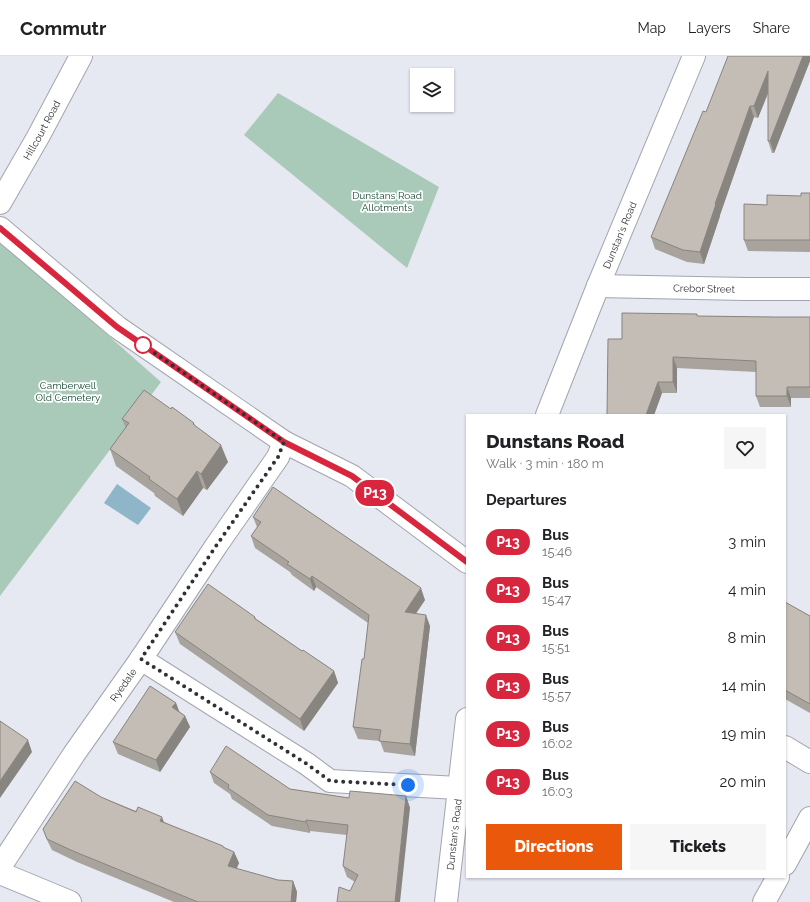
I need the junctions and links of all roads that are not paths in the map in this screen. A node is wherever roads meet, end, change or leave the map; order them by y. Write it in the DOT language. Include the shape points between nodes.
graph roads {
  1 [pos="81,56"];
  2 [pos="694,56"];
  3 [pos="0,203"];
  4 [pos="0,228"];
  5 [pos="598,286"];
  6 [pos="810,289"];
  7 [pos="547,414"];
  8 [pos="284,442"];
  9 [pos="466,561"];
  10 [pos="141,659"];
  11 [pos="466,727"];
  12 [pos="786,748"];
  13 [pos="810,762"];
  14 [pos="458,788"];
  15 [pos="810,818"];
  16 [pos="786,862"];
  17 [pos="0,867"];
  18 [pos="0,873"];
  19 [pos="777,878"];
  20 [pos="70,902"];
  21 [pos="446,902"];
  22 [pos="764,902"];
  1 -- 3 [label="street, Hillcourt Road"];
  2 -- 5 [label="street, Dunstan's Road"];
  4 -- 8 [label="street" via="117,327"];
  5 -- 6 [label="street, Crebor Street"];
  5 -- 7 [label="street, Dunstan's Road"];
  8 -- 9 [label="street" via="352,476"];
  8 -- 10 [label="street, Ryedale" via="278,457"];
  10 -- 14 [label="street" via="330,781"];
  10 -- 17 [label="street, Ryedale" via="74,754"];
  11 -- 14 [label="street, Dunstan's Road"];
  12 -- 13 [label="street"];
  14 -- 21 [label="street, Dunstan's Road"];
  15 -- 16 [label="street"];
  18 -- 20 [label="street"];
  19 -- 22 [label="street"];
}
